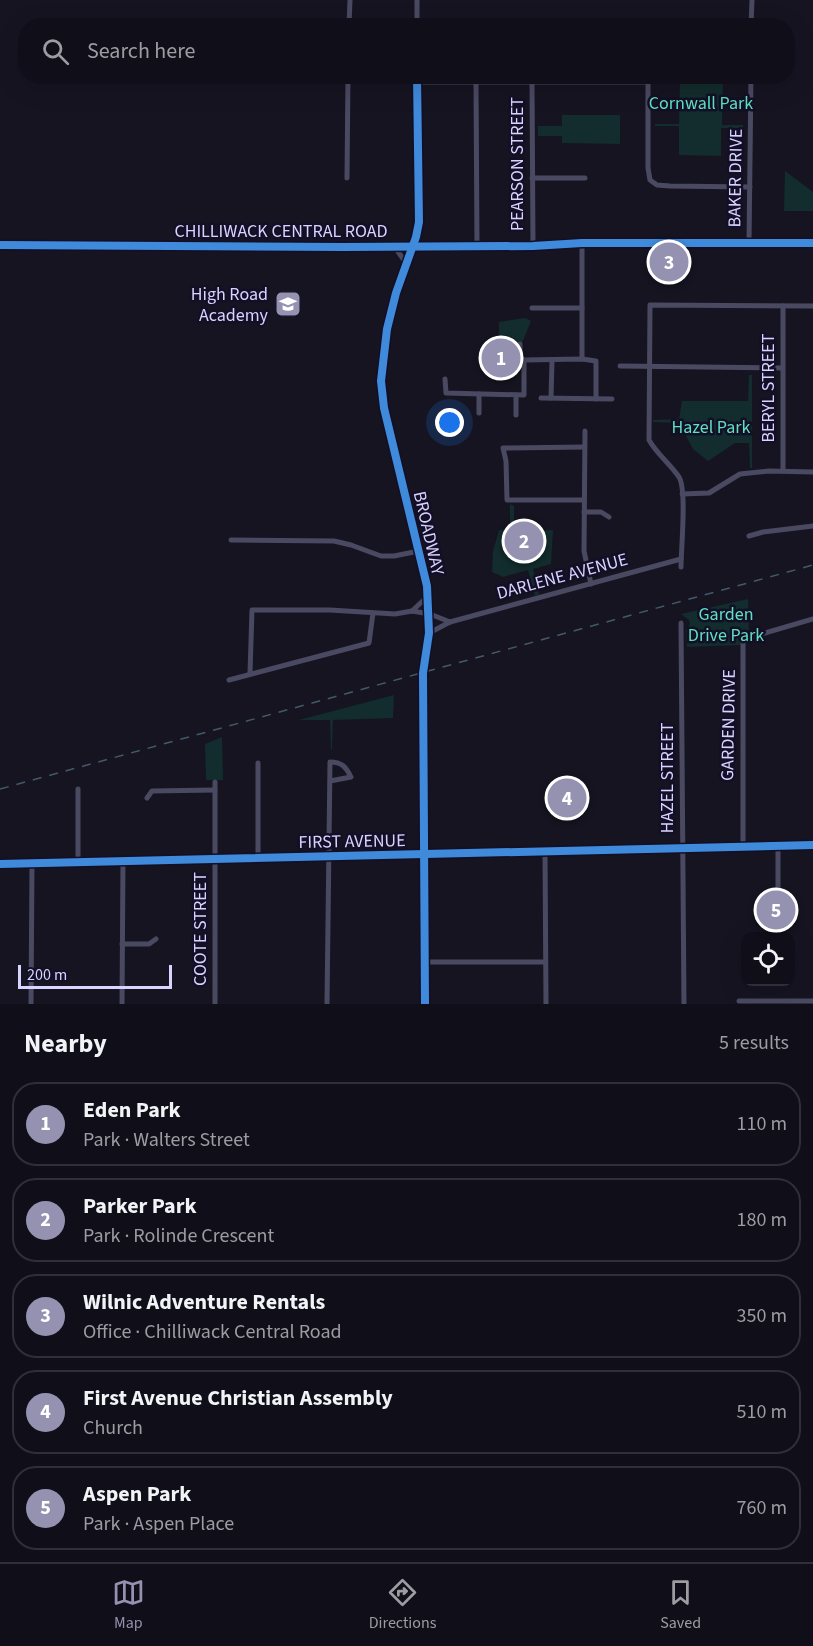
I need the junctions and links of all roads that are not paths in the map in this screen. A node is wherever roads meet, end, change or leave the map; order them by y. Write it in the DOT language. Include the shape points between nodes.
graph roads {
  1 [pos="350,0"];
  2 [pos="417,0"];
  3 [pos="752,0"];
  4 [pos="349,18"];
  5 [pos="417,18"];
  6 [pos="751,18"];
  7 [pos="348,84"];
  8 [pos="417,84"];
  9 [pos="476,84"];
  10 [pos="532,84"];
  11 [pos="648,84"];
  12 [pos="751,84"];
  13 [pos="346,178"];
  14 [pos="532,178"];
  15 [pos="585,178"];
  16 [pos="750,187"];
  17 [pos="582,243"];
  18 [pos="749,243"];
  19 [pos="813,243"];
  20 [pos="0,245"];
  21 [pos="394,246"];
  22 [pos="413,246"];
  23 [pos="477,246"];
  24 [pos="533,246"];
  25 [pos="406,263"];
  26 [pos="783,306"];
  27 [pos="813,306"];
  28 [pos="532,308"];
  29 [pos="582,308"];
  30 [pos="520,344"];
  31 [pos="582,359"];
  32 [pos="524,360"];
  33 [pos="552,361"];
  34 [pos="621,366"];
  35 [pos="649,368"];
  36 [pos="783,368"];
  37 [pos="446,378"];
  38 [pos="479,394"];
  39 [pos="516,395"];
  40 [pos="541,398"];
  41 [pos="551,398"];
  42 [pos="596,399"];
  43 [pos="612,399"];
  44 [pos="479,413"];
  45 [pos="516,415"];
  46 [pos="585,431"];
  47 [pos="584,447"];
  48 [pos="783,471"];
  49 [pos="813,472"];
  50 [pos="682,494"];
  51 [pos="584,500"];
  52 [pos="584,512"];
  53 [pos="609,517"];
  54 [pos="813,526"];
  55 [pos="749,536"];
  56 [pos="231,540"];
  57 [pos="418,551"];
  58 [pos="681,559"];
  59 [pos="681,567"];
  60 [pos="591,584"];
  61 [pos="428,597"];
  62 [pos="412,611"];
  63 [pos="373,613"];
  64 [pos="430,614"];
  65 [pos="813,619"];
  66 [pos="450,622"];
  67 [pos="681,623"];
  68 [pos="429,633"];
  69 [pos="250,673"];
  70 [pos="229,680"];
  71 [pos="258,762"];
  72 [pos="330,781"];
  73 [pos="215,782"];
  74 [pos="78,789"];
  75 [pos="215,790"];
  76 [pos="147,798"];
  77 [pos="778,846"];
  78 [pos="813,846"];
  79 [pos="742,847"];
  80 [pos="683,849"];
  81 [pos="544,851"];
  82 [pos="424,855"];
  83 [pos="328,856"];
  84 [pos="258,858"];
  85 [pos="215,859"];
  86 [pos="78,861"];
  87 [pos="123,861"];
  88 [pos="32,863"];
  89 [pos="0,864"];
  90 [pos="778,891"];
  91 [pos="156,939"];
  92 [pos="122,944"];
  93 [pos="424,962"];
  94 [pos="545,962"];
  95 [pos="739,1001"];
  96 [pos="813,1001"];
  97 [pos="31,1004"];
  98 [pos="122,1004"];
  99 [pos="215,1004"];
  100 [pos="327,1004"];
  101 [pos="425,1004"];
  102 [pos="546,1004"];
  103 [pos="684,1004"];
  1 -- 4 [label="street"];
  2 -- 5 [label="street"];
  3 -- 6 [label="street"];
  7 -- 13 [label="street"];
  8 -- 22 [label="street, BROADWAY" via="418,222"];
  9 -- 23 [label="street"];
  10 -- 14 [label="street, PEARSON STREET"];
  11 -- 16 [label="street" via="650,180 670,186"];
  12 -- 16 [label="street, BAKER DRIVE"];
  14 -- 15 [label="street"];
  14 -- 24 [label="street, PEARSON STREET"];
  16 -- 18 [label="street, BAKER DRIVE"];
  17 -- 18 [label="street, CHILLIWACK CENTRAL ROAD"];
  17 -- 24 [label="street, CHILLIWACK CENTRAL ROAD"];
  17 -- 29 [label="street"];
  18 -- 19 [label="street, CHILLIWACK CENTRAL ROAD"];
  20 -- 21 [label="street, CHILLIWACK CENTRAL ROAD"];
  21 -- 22 [label="street, CHILLIWACK CENTRAL ROAD"];
  21 -- 25 [label="street"];
  22 -- 23 [label="street, CHILLIWACK CENTRAL ROAD"];
  22 -- 25 [label="street, BROADWAY"];
  23 -- 24 [label="street, CHILLIWACK CENTRAL ROAD"];
  25 -- 57 [label="street, BROADWAY" via="387,329 381,381"];
  26 -- 27 [label="street"];
  26 -- 35 [label="street" via="650,305"];
  26 -- 36 [label="street, BERYL STREET"];
  28 -- 29 [label="street"];
  29 -- 31 [label="street"];
  30 -- 32 [label="street" via="520,360"];
  31 -- 33 [label="street"];
  31 -- 42 [label="street" via="596,361"];
  32 -- 33 [label="street"];
  32 -- 39 [label="street" via="524,395"];
  33 -- 41 [label="street"];
  34 -- 35 [label="street"];
  35 -- 36 [label="street"];
  35 -- 50 [label="street" via="649,440 680,479"];
  36 -- 48 [label="street, BERYL STREET"];
  37 -- 38 [label="street" via="446,393"];
  38 -- 39 [label="street"];
  38 -- 44 [label="street"];
  39 -- 45 [label="street"];
  40 -- 41 [label="street"];
  41 -- 42 [label="street"];
  42 -- 43 [label="street"];
  46 -- 47 [label="street"];
  47 -- 51 [label="street"];
  47 -- 51 [label="street" via="503,448 507,500"];
  48 -- 49 [label="street"];
  48 -- 50 [label="street" via="740,474 709,493"];
  50 -- 58 [label="street"];
  51 -- 52 [label="street"];
  52 -- 53 [label="street" via="601,512"];
  52 -- 60 [label="street" via="584,551"];
  54 -- 55 [label="street"];
  56 -- 57 [label="street" via="334,541 381,556"];
  57 -- 61 [label="street, BROADWAY"];
  58 -- 59 [label="street"];
  58 -- 60 [label="street, DARLENE AVENUE"];
  60 -- 66 [label="street, DARLENE AVENUE"];
  61 -- 62 [label="street"];
  61 -- 64 [label="street, BROADWAY"];
  62 -- 63 [label="street"];
  62 -- 64 [label="street"];
  63 -- 69 [label="street" via="369,643"];
  63 -- 69 [label="street" via="252,610"];
  64 -- 66 [label="street"];
  64 -- 68 [label="street, BROADWAY"];
  65 -- 79 [label="street, GARDEN DRIVE" via="748,638 743,643"];
  66 -- 68 [label="street, DARLENE AVENUE"];
  67 -- 80 [label="street, HAZEL STREET"];
  68 -- 82 [label="street, BROADWAY" via="423,664"];
  69 -- 70 [label="street"];
  71 -- 84 [label="street"];
  72 -- 72 [label="street" via="330,762 339,762 351,777"];
  72 -- 83 [label="street"];
  73 -- 75 [label="street, COOTE STREET"];
  74 -- 86 [label="street"];
  75 -- 76 [label="street" via="152,791"];
  75 -- 85 [label="street, COOTE STREET"];
  77 -- 78 [label="street, FIRST AVENUE"];
  77 -- 79 [label="street, FIRST AVENUE"];
  77 -- 90 [label="street"];
  79 -- 80 [label="street, FIRST AVENUE"];
  80 -- 81 [label="street, FIRST AVENUE"];
  80 -- 103 [label="street, HAZEL STREET"];
  81 -- 82 [label="street, FIRST AVENUE"];
  81 -- 94 [label="street"];
  82 -- 83 [label="street, FIRST AVENUE"];
  82 -- 93 [label="street, BROADWAY"];
  83 -- 84 [label="street, FIRST AVENUE"];
  83 -- 100 [label="street"];
  84 -- 85 [label="street, FIRST AVENUE"];
  85 -- 87 [label="street, FIRST AVENUE"];
  85 -- 99 [label="street, COOTE STREET"];
  86 -- 87 [label="street, FIRST AVENUE"];
  86 -- 88 [label="street, FIRST AVENUE"];
  87 -- 92 [label="street"];
  88 -- 89 [label="street, FIRST AVENUE"];
  88 -- 97 [label="street"];
  91 -- 92 [label="street" via="149,944"];
  92 -- 98 [label="street"];
  93 -- 94 [label="street"];
  93 -- 101 [label="street, BROADWAY"];
  94 -- 102 [label="street"];
  95 -- 96 [label="street"];
}
